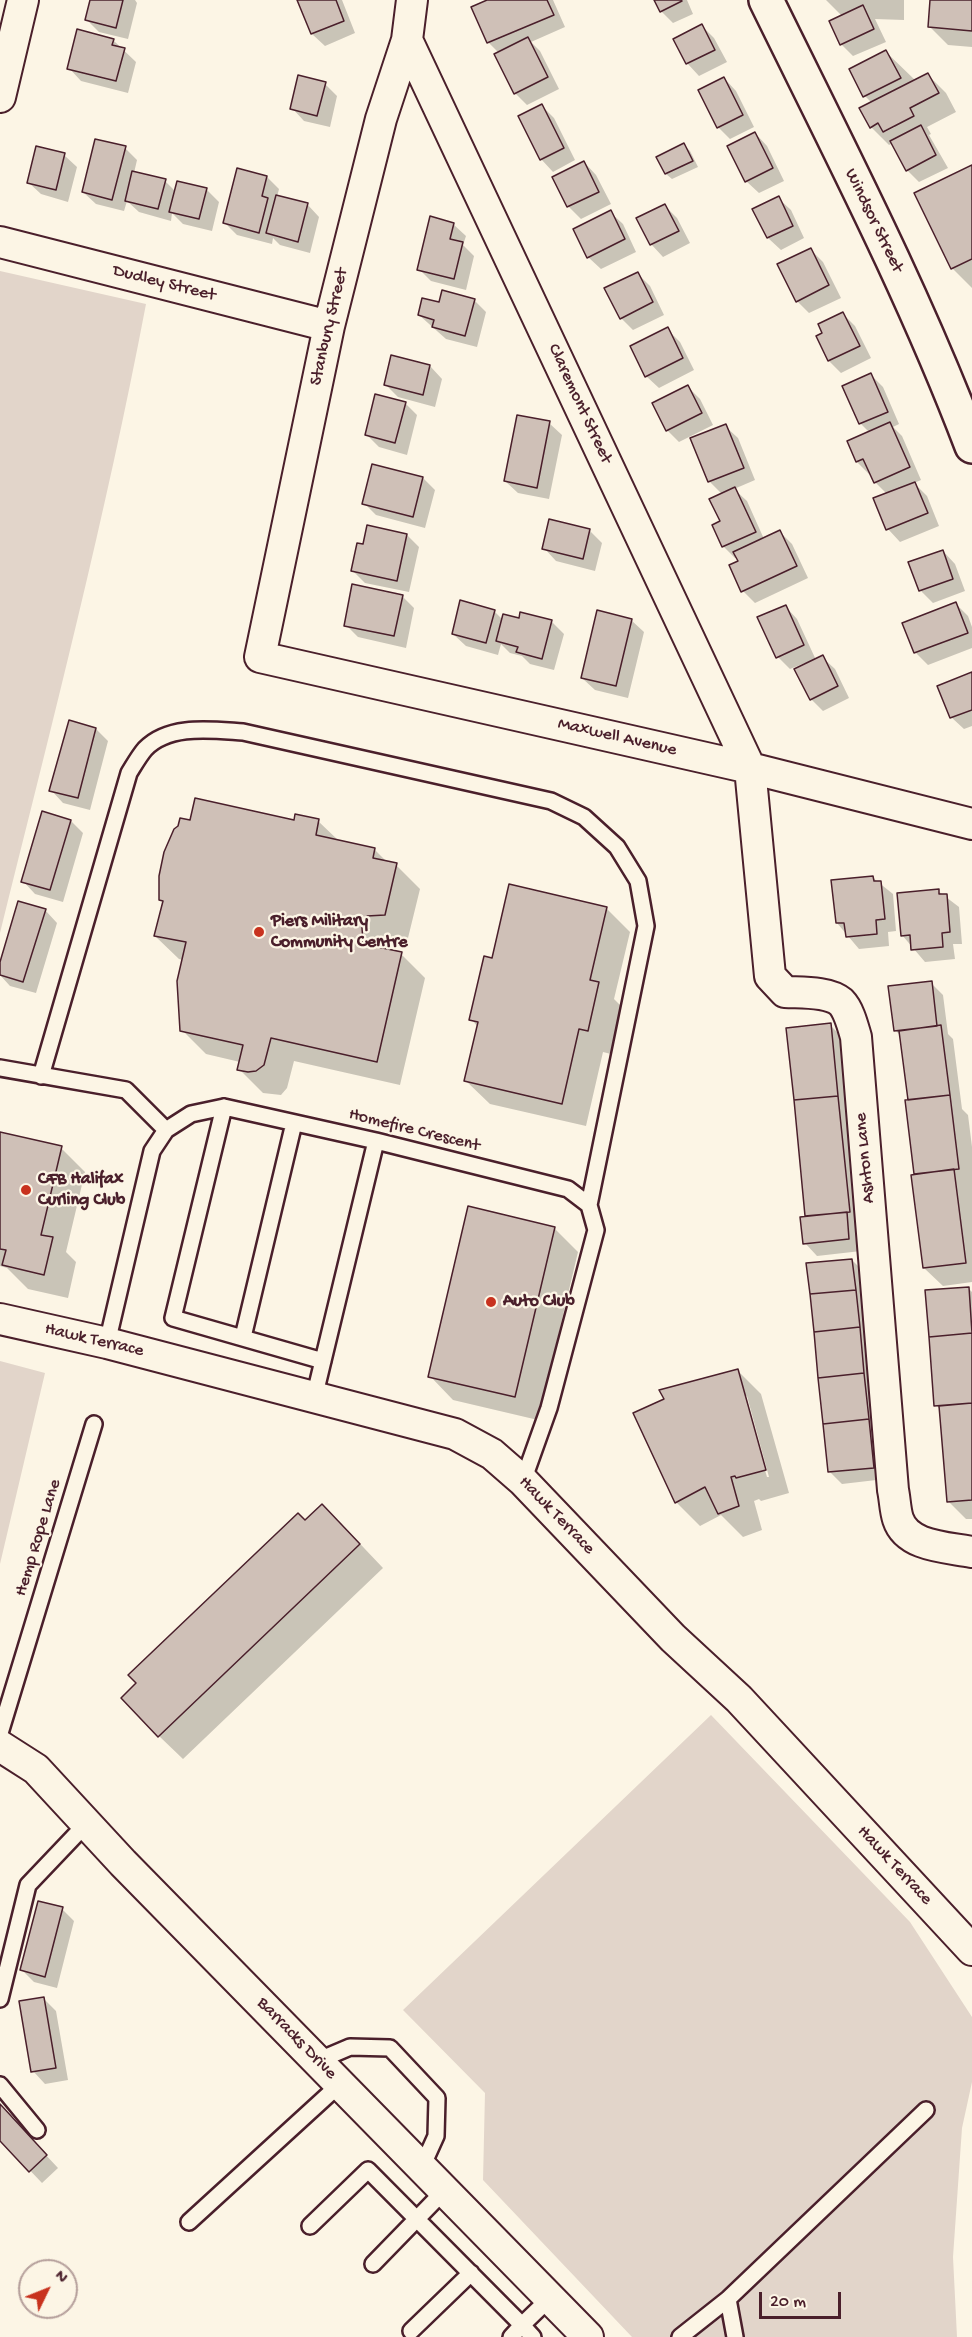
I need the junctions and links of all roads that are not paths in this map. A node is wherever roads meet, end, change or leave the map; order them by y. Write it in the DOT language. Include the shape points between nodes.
graph roads {
  1 [pos="23,0"];
  2 [pos="412,0"];
  3 [pos="766,0"];
  4 [pos="407,40"];
  5 [pos="0,97"];
  6 [pos="0,242"];
  7 [pos="329,326"];
  8 [pos="972,446"];
  9 [pos="260,657"];
  10 [pos="750,768"];
  11 [pos="972,824"];
  12 [pos="0,1068"];
  13 [pos="41,1076"];
  14 [pos="224,1107"];
  15 [pos="294,1123"];
  16 [pos="166,1130"];
  17 [pos="376,1141"];
  18 [pos="589,1205"];
  19 [pos="0,1319"];
  20 [pos="243,1338"];
  21 [pos="107,1343"];
  22 [pos="323,1361"];
  23 [pos="314,1398"];
  24 [pos="94,1424"];
  25 [pos="523,1481"];
  26 [pos="972,1552"];
  27 [pos="0,1733"];
  28 [pos="0,1746"];
  29 [pos="86,1824"];
  30 [pos="972,1950"];
  31 [pos="0,1999"];
  32 [pos="317,2061"];
  33 [pos="340,2084"];
  34 [pos="0,2085"];
  35 [pos="926,2110"];
  36 [pos="37,2130"];
  37 [pos="422,2167"];
  38 [pos="444,2191"];
  39 [pos="418,2218"];
  40 [pos="189,2222"];
  41 [pos="310,2226"];
  42 [pos="373,2264"];
  43 [pos="471,2272"];
  44 [pos="550,2298"];
  45 [pos="728,2300"];
  46 [pos="522,2325"];
  47 [pos="411,2331"];
  48 [pos="511,2337"];
  49 [pos="534,2337"];
  50 [pos="588,2337"];
  51 [pos="680,2337"];
  52 [pos="735,2337"];
  1 -- 5 [label="street"];
  2 -- 4 [label="street, Stanbury Street"];
  3 -- 8 [label="street, Windsor Street" via="889,252 943,370"];
  4 -- 7 [label="street, Stanbury Street" via="381,118"];
  4 -- 10 [label="street, Claremont Street"];
  6 -- 7 [label="street, Dudley Street"];
  7 -- 9 [label="street, Stanbury Street"];
  9 -- 10 [label="street, Maxwell Avenue"];
  10 -- 11 [label="street, Maxwell Avenue"];
  10 -- 26 [label="street, Ashton Lane" via="770,976 785,992 818,993 841,1002 856,1037 898,1519 916,1541"];
  12 -- 13 [label="lane"];
  13 -- 16 [label="lane" via="126,1089"];
  13 -- 18 [label="lane" via="129,773 146,748 172,732 243,732 551,801 584,817 617,847 638,881 646,926"];
  14 -- 15 [label="lane, Homefire Crescent"];
  14 -- 16 [label="lane, Homefire Crescent" via="191,1114"];
  14 -- 20 [label="lane" via="173,1318"];
  15 -- 17 [label="lane, Homefire Crescent"];
  15 -- 20 [label="lane"];
  16 -- 21 [label="lane, Homefire Crescent" via="152,1151"];
  17 -- 18 [label="lane, Homefire Crescent" via="568,1189"];
  17 -- 22 [label="lane"];
  18 -- 25 [label="lane" via="596,1230 586,1273 549,1408"];
  19 -- 21 [label="street, Hawk Terrace"];
  20 -- 22 [label="lane"];
  21 -- 23 [label="street, Hawk Terrace"];
  22 -- 23 [label="lane"];
  23 -- 25 [label="street, Hawk Terrace" via="455,1434 492,1454"];
  24 -- 27 [label="lane, Hemp Rope Lane"];
  25 -- 30 [label="street, Hawk Terrace" via="673,1638 739,1699"];
  28 -- 29 [label="street, Barracks Drive" via="36,1769"];
  29 -- 31 [label="lane" via="27,1885"];
  29 -- 32 [label="street, Barracks Drive"];
  32 -- 33 [label="street, Barracks Drive"];
  32 -- 37 [label="lane" via="350,2048 390,2048 437,2098 436,2136"];
  33 -- 37 [label="street, Barracks Drive"];
  33 -- 40 [label="lane"];
  34 -- 36 [label="lane"];
  35 -- 45 [label="lane"];
  37 -- 38 [label="street, Barracks Drive"];
  38 -- 39 [label="lane"];
  38 -- 44 [label="street, Barracks Drive"];
  39 -- 41 [label="lane" via="368,2170"];
  39 -- 42 [label="lane"];
  39 -- 43 [label="lane"];
  43 -- 46 [label="lane"];
  43 -- 47 [label="lane"];
  44 -- 46 [label="lane"];
  44 -- 50 [label="street, Barracks Drive"];
  45 -- 51 [label="lane"];
  45 -- 52 [label="lane"];
  46 -- 48 [label="lane"];
  46 -- 49 [label="lane"];
}
